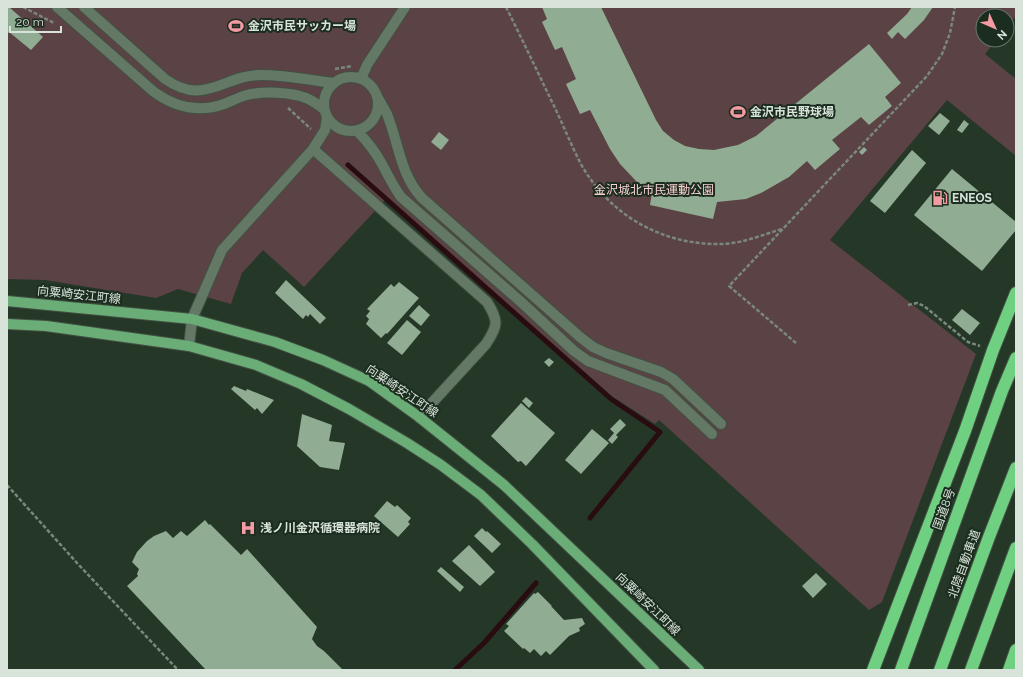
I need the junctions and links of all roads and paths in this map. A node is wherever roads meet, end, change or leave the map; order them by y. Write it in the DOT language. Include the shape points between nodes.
graph roads {
  1 [pos="57,7"];
  2 [pos="84,7"];
  3 [pos="405,7"];
  4 [pos="506,7"];
  5 [pos="955,7"];
  6 [pos="367,65"];
  7 [pos="333,69"];
  8 [pos="361,79"];
  9 [pos="334,83"];
  10 [pos="378,98"];
  11 [pos="326,113"];
  12 [pos="357,131"];
  13 [pos="313,148"];
  14 [pos="782,229"];
  15 [pos="1016,293"];
  16 [pos="7,301"];
  17 [pos="908,305"];
  18 [pos="192,319"];
  19 [pos="7,324"];
  20 [pos="796,343"];
  21 [pos="190,346"];
  22 [pos="994,350"];
  23 [pos="1016,358"];
  24 [pos="419,416"];
  25 [pos="721,424"];
  26 [pos="712,434"];
  27 [pos="1016,468"];
  28 [pos="7,485"];
  29 [pos="1016,548"];
  30 [pos="1016,650"];
  31 [pos="178,670"];
  32 [pos="654,670"];
  33 [pos="699,670"];
  34 [pos="873,670"];
  35 [pos="901,670"];
  36 [pos="940,670"];
  37 [pos="971,670"];
  38 [pos="1009,670"];
  1 -- 11 [label="street" via="154,92 183,107 210,108 247,95 262,93 306,98"];
  2 -- 9 [label="street" via="165,79 187,90 202,91 245,76 261,75"];
  3 -- 6 [label="street"];
  4 -- 14 [label="path" via="583,166 606,198 633,221 658,234 687,242 721,244 746,240"];
  5 -- 14 [label="path" via="950,33 942,54 926,76"];
  6 -- 7 [label="path"];
  6 -- 8 [label="street"];
  8 -- 9 [label="street" via="351,77"];
  8 -- 10 [label="street" via="368,83"];
  9 -- 11 [label="street" via="325,99"];
  10 -- 12 [label="street" via="376,115 372,122"];
  10 -- 25 [label="street" via="387,114 405,172 413,188 422,198 593,347 661,372 673,379"];
  11 -- 12 [label="street" via="340,129"];
  11 -- 13 [label="street" via="324,130"];
  12 -- 26 [label="street" via="374,151 401,197 574,351 588,361 665,390"];
  13 -- 18 [label="street" via="222,250"];
  13 -- 24 [label="street" via="487,302 496,315 495,331 486,344"];
  14 -- 20 [label="path" via="729,286"];
  15 -- 22 [label="highway"];
  16 -- 18 [label="main road, 向粟崎安江町線"];
  17 -- 22 [label="path" via="917,303 924,306 968,342"];
  18 -- 21 [label="street"];
  18 -- 24 [label="main road, 向粟崎安江町線" via="275,342 323,360 369,381"];
  19 -- 21 [label="main road" via="46,326"];
  21 -- 32 [label="main road" via="256,365 301,384 349,409 441,465 481,496 532,544"];
  22 -- 34 [label="highway"];
  23 -- 35 [label="highway, 国道8号"];
  24 -- 33 [label="main road, 向粟崎安江町線" via="504,485"];
  27 -- 36 [label="highway, 北陸自動車道"];
  28 -- 31 [label="path"];
  29 -- 37 [label="highway"];
  30 -- 38 [label="highway"];
}
